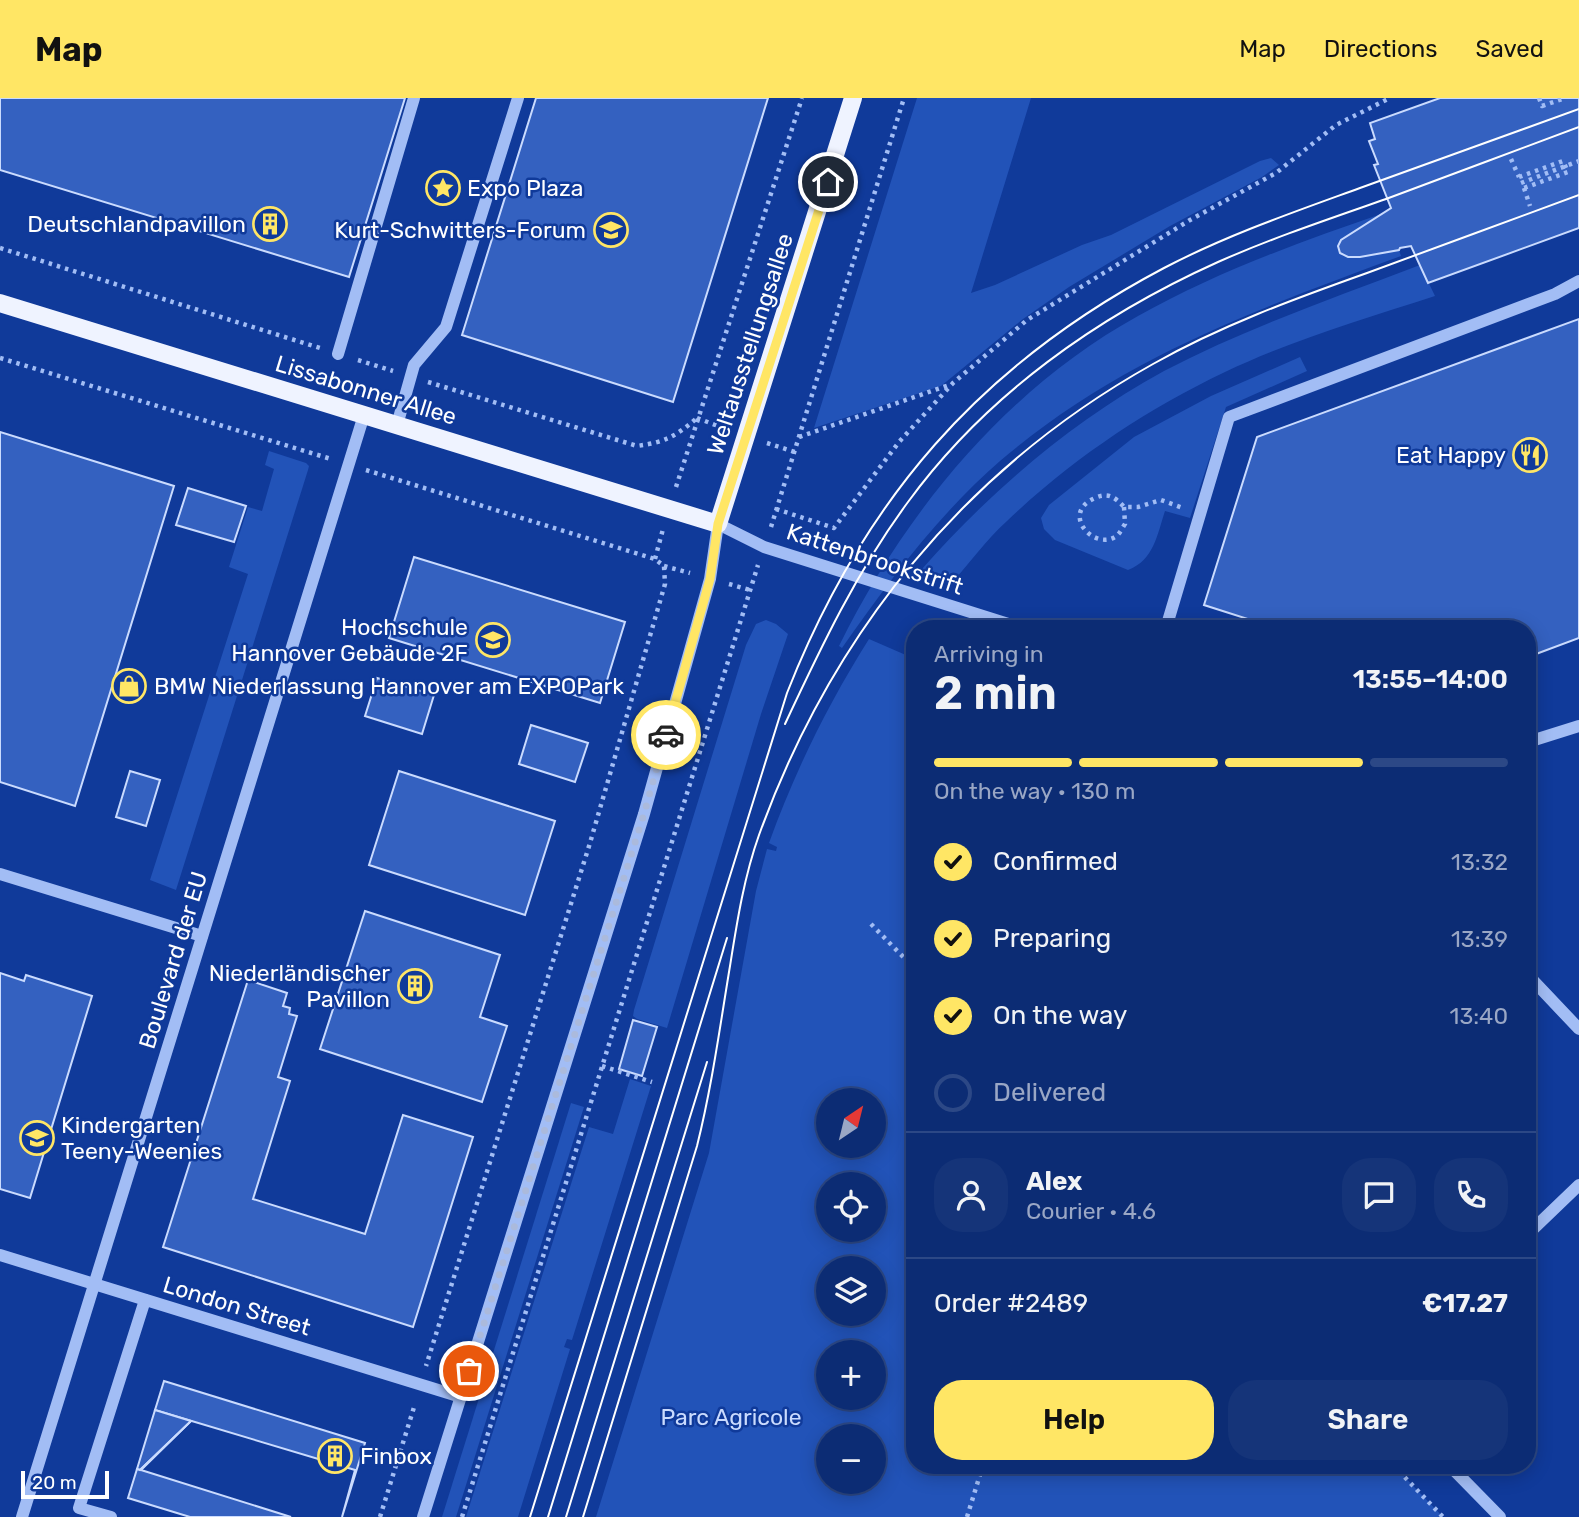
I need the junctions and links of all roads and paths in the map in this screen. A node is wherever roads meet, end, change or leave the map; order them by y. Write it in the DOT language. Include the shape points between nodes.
graph roads {
  1 [pos="414,98"];
  2 [pos="518,98"];
  3 [pos="802,98"];
  4 [pos="853,98"];
  5 [pos="904,98"];
  6 [pos="1390,98"];
  7 [pos="1540,98"];
  8 [pos="1565,98"];
  9 [pos="1511,159"];
  10 [pos="1579,161"];
  11 [pos="1521,183"];
  12 [pos="1530,206"];
  13 [pos="1579,281"];
  14 [pos="0,303"];
  15 [pos="338,354"];
  16 [pos="0,358"];
  17 [pos="953,383"];
  18 [pos="364,415"];
  19 [pos="697,418"];
  20 [pos="397,425"];
  21 [pos="799,437"];
  22 [pos="348,464"];
  23 [pos="1124,507"];
  24 [pos="776,509"];
  25 [pos="1200,514"];
  26 [pos="718,524"];
  27 [pos="764,547"];
  28 [pos="996,620"];
  29 [pos="1168,620"];
  30 [pos="1579,726"];
  31 [pos="1536,739"];
  32 [pos="0,874"];
  33 [pos="871,924"];
  34 [pos="202,936"];
  35 [pos="906,960"];
  36 [pos="1536,984"];
  37 [pos="1579,1030"];
  38 [pos="602,1066"];
  39 [pos="652,1082"];
  40 [pos="1579,1185"];
  41 [pos="1536,1226"];
  42 [pos="0,1255"];
  43 [pos="94,1284"];
  44 [pos="145,1300"];
  45 [pos="421,1384"];
  46 [pos="461,1397"];
  47 [pos="980,1474"];
  48 [pos="1401,1474"];
  49 [pos="1459,1474"];
  50 [pos="1440,1516"];
  51 [pos="22,1517"];
  52 [pos="111,1517"];
  53 [pos="380,1517"];
  54 [pos="424,1517"];
  55 [pos="462,1517"];
  56 [pos="967,1517"];
  57 [pos="1500,1517"];
  1 -- 15 [label="street"];
  2 -- 20 [label="street" via="446,327 414,365"];
  3 -- 19 [label="path"];
  4 -- 26 [label="main road, Weltausstellungsallee"];
  5 -- 21 [label="path"];
  6 -- 17 [label="path" via="1336,125 1276,173 1190,219 1027,320"];
  7 -- 8 [label="path" via="1542,106"];
  9 -- 11 [label="path"];
  10 -- 11 [label="path"];
  11 -- 12 [label="path"];
  13 -- 25 [label="street" via="1229,417"];
  14 -- 18 [label="main road, Lissabonner Allee"];
  16 -- 22 [label="path"];
  17 -- 21 [label="path"];
  17 -- 24 [label="path" via="899,442 834,528"];
  18 -- 20 [label="main road, Lissabonner Allee"];
  18 -- 22 [label="street, Boulevard der EU"];
  20 -- 26 [label="main road, Lissabonner Allee"];
  21 -- 24 [label="path"];
  22 -- 34 [label="street, Boulevard der EU"];
  22 -- 45 [label="path" via="655,559 664,566 665,584 590,843"];
  23 -- 23 [label="path" via="1106,495 1086,503 1079,520 1093,536 1114,538 1125,524"];
  23 -- 25 [label="path" via="1161,500"];
  24 -- 27 [label="path"];
  25 -- 29 [label="street"];
  26 -- 27 [label="street, Kattenbrookstrift"];
  26 -- 46 [label="street" via="710,579 644,814"];
  27 -- 28 [label="street, Kattenbrookstrift"];
  27 -- 38 [label="path"];
  30 -- 31 [label="street"];
  32 -- 34 [label="street"];
  33 -- 35 [label="path"];
  34 -- 43 [label="street, Boulevard der EU"];
  36 -- 37 [label="street"];
  38 -- 39 [label="path"];
  38 -- 55 [label="path"];
  40 -- 41 [label="street"];
  42 -- 43 [label="street, London Street"];
  43 -- 44 [label="street, London Street"];
  43 -- 51 [label="street, Boulevard der EU"];
  44 -- 45 [label="street, London Street"];
  44 -- 52 [label="street" via="79,1508"];
  45 -- 46 [label="street, London Street"];
  45 -- 53 [label="path"];
  46 -- 54 [label="street"];
  47 -- 56 [label="path"];
  48 -- 50 [label="path"];
  49 -- 57 [label="street"];
}
